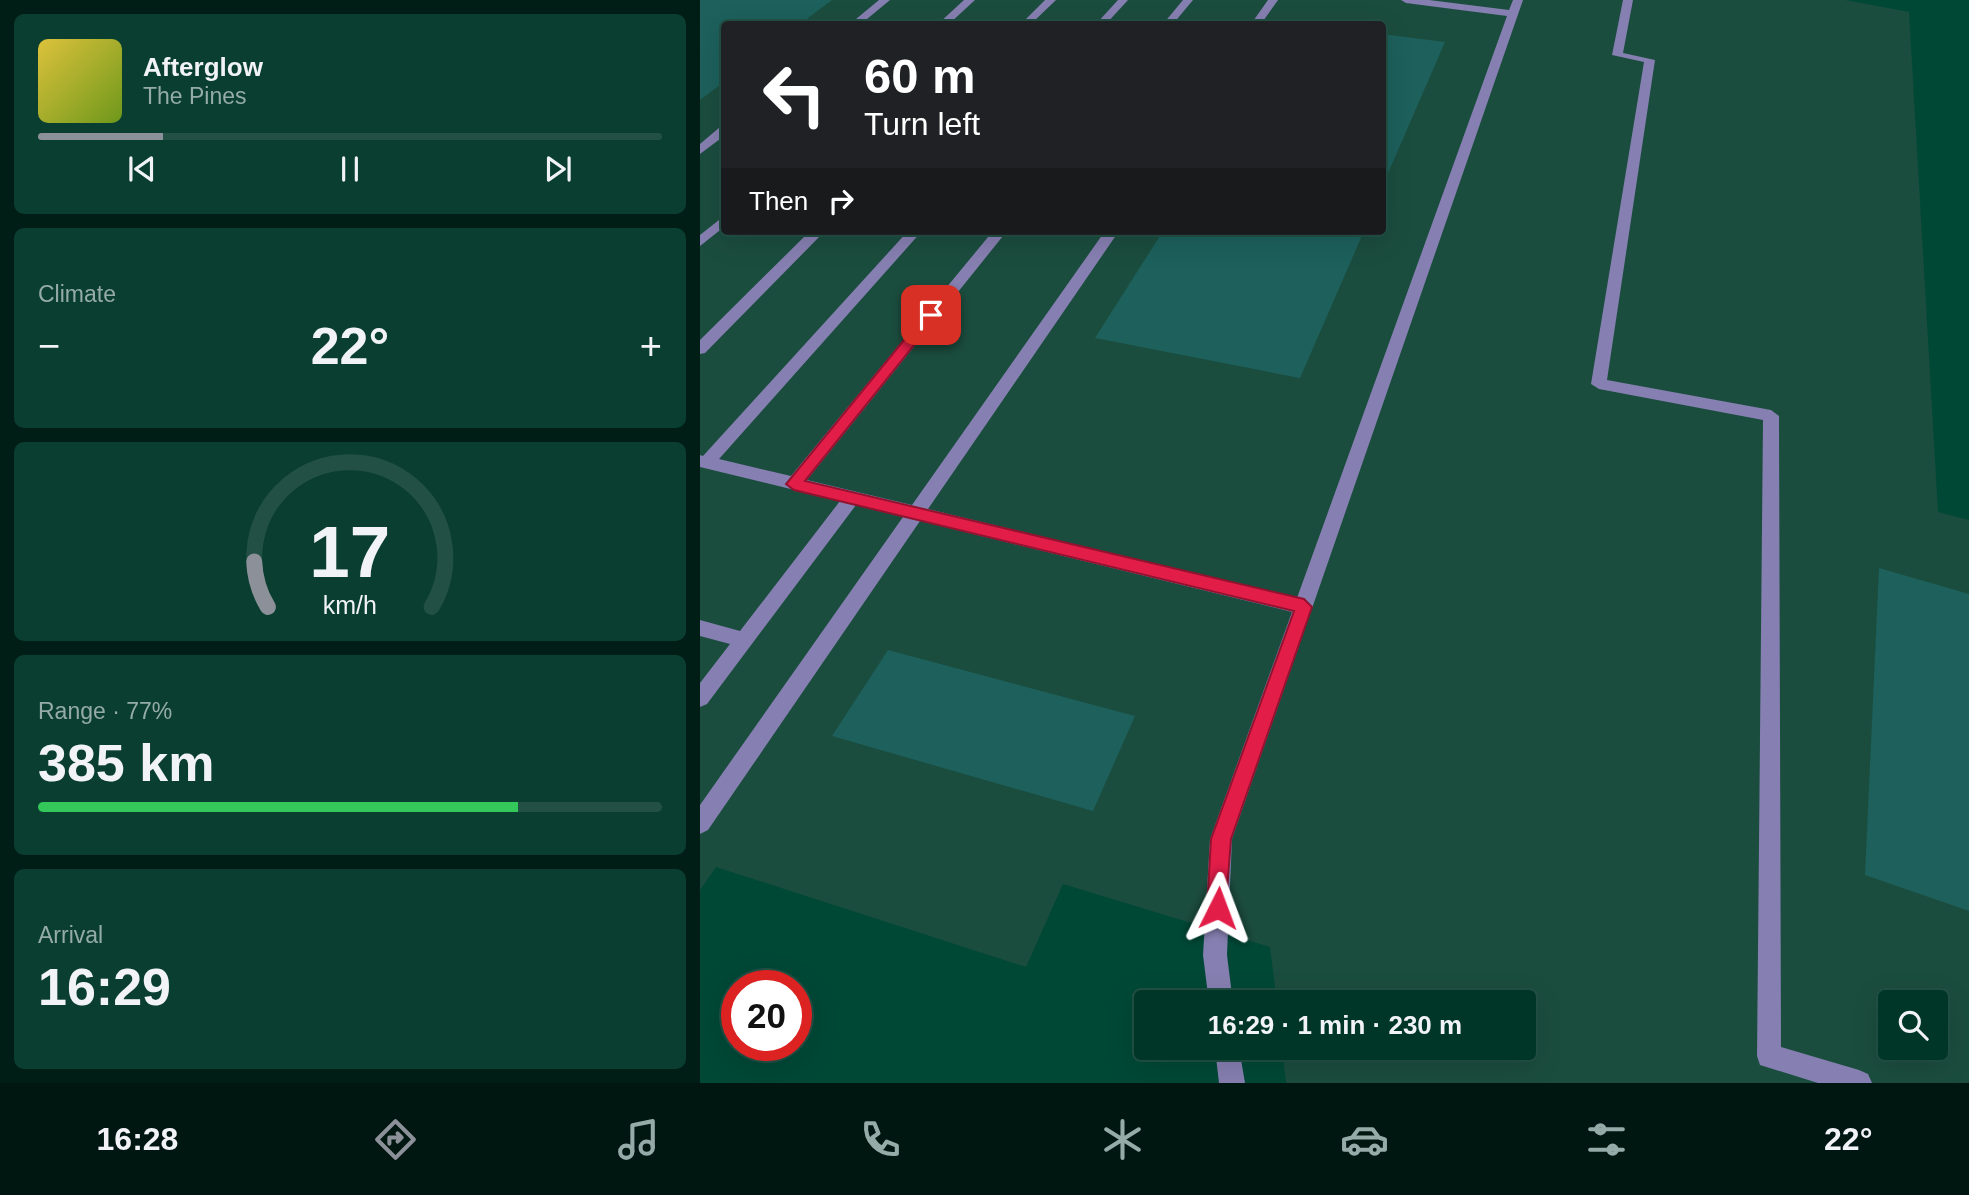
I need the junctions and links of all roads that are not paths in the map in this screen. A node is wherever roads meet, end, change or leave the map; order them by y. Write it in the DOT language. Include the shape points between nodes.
graph roads {
  1 [pos="885,0"];
  2 [pos="970,0"];
  3 [pos="1051,0"];
  4 [pos="1124,0"];
  5 [pos="1188,0"];
  6 [pos="1273,0"];
  7 [pos="1406,0"];
  8 [pos="1628,0"];
  9 [pos="1516,7"];
  10 [pos="859,21"];
  11 [pos="946,21"];
  12 [pos="1029,21"];
  13 [pos="1104,21"];
  14 [pos="1170,21"];
  15 [pos="1258,21"];
  16 [pos="721,132"];
  17 [pos="700,150"];
  18 [pos="721,223"];
  19 [pos="814,235"];
  20 [pos="911,235"];
  21 [pos="997,235"];
  22 [pos="1109,235"];
  23 [pos="700,242"];
  24 [pos="700,349"];
  25 [pos="703,462"];
  26 [pos="794,484"];
  27 [pos="852,498"];
  28 [pos="916,513"];
  29 [pos="1304,607"];
  30 [pos="700,628"];
  31 [pos="744,640"];
  32 [pos="700,698"];
  33 [pos="700,823"];
  34 [pos="1220,990"];
  35 [pos="1228,1060"];
  36 [pos="1231,1083"];
  37 [pos="1859,1083"];
  1 -- 10 [label="street"];
  2 -- 11 [label="street"];
  3 -- 12 [label="street"];
  4 -- 13 [label="street"];
  5 -- 14 [label="street"];
  6 -- 15 [label="street"];
  7 -- 9 [label="street"];
  8 -- 37 [label="street" via="1617,55 1650,60 1599,384 1771,416 1769,1056"];
  9 -- 29 [label="street"];
  16 -- 17 [label="street"];
  18 -- 23 [label="street"];
  19 -- 24 [label="street"];
  20 -- 25 [label="street"];
  21 -- 26 [label="street"];
  22 -- 28 [label="street"];
  25 -- 26 [label="street"];
  26 -- 27 [label="street"];
  27 -- 28 [label="street"];
  27 -- 31 [label="street"];
  28 -- 29 [label="street"];
  28 -- 33 [label="street"];
  29 -- 34 [label="street" via="1221,839 1215,955"];
  30 -- 31 [label="street"];
  31 -- 32 [label="street"];
  35 -- 36 [label="street"];
}
